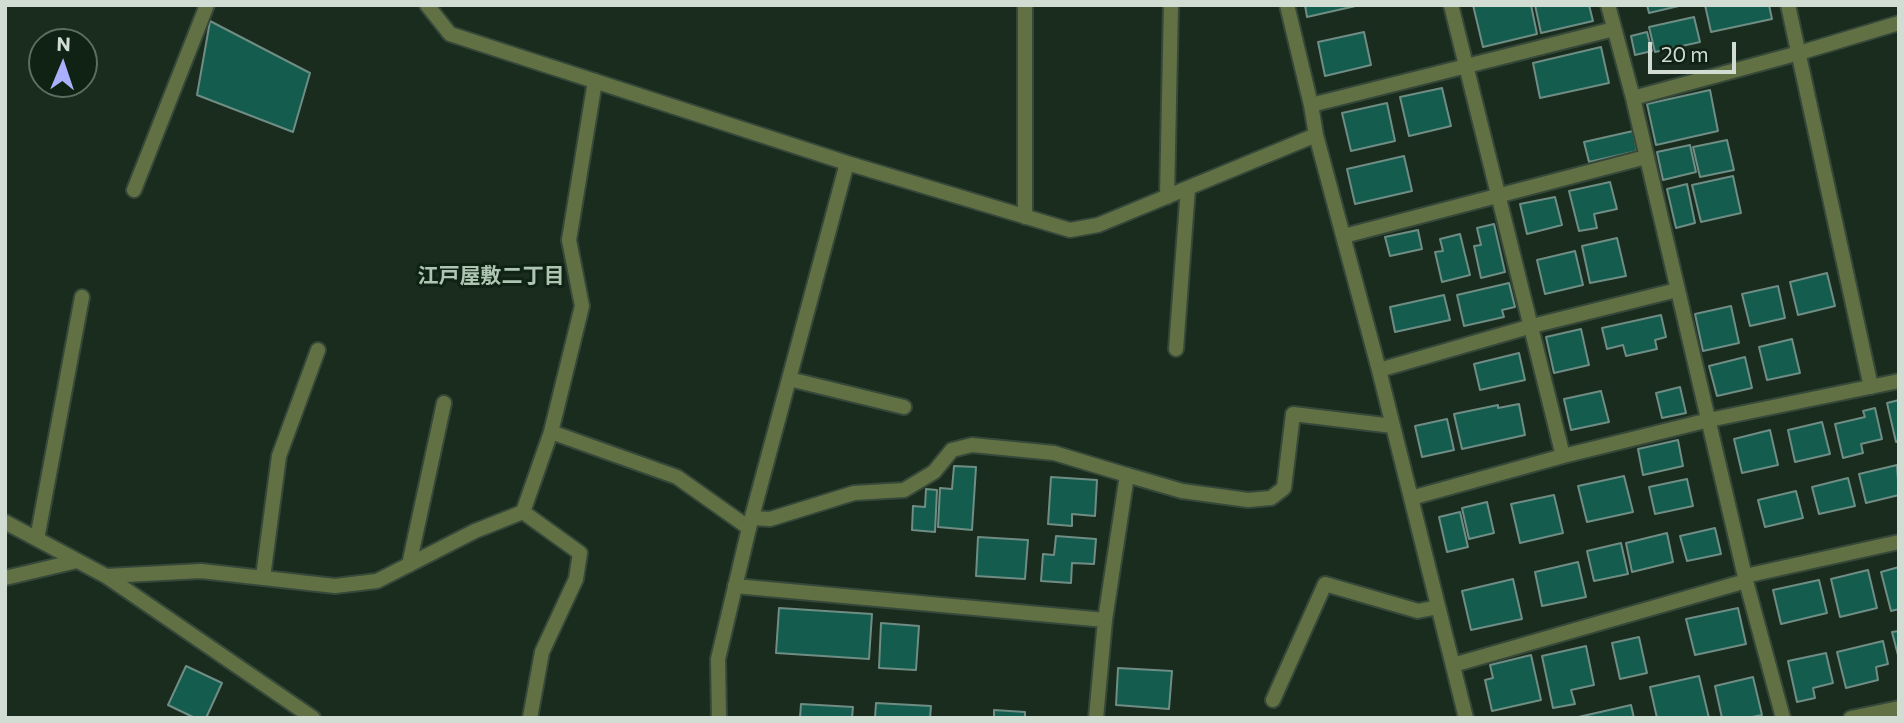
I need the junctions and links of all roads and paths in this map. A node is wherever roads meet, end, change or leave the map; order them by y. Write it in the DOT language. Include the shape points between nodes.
graph roads {
  1 [pos="207,5"];
  2 [pos="427,5"];
  3 [pos="1025,5"];
  4 [pos="1171,5"];
  5 [pos="1287,5"];
  6 [pos="1451,5"];
  7 [pos="1608,5"];
  8 [pos="1788,5"];
  9 [pos="1899,23"];
  10 [pos="1614,29"];
  11 [pos="1799,53"];
  12 [pos="1467,67"];
  13 [pos="595,81"];
  14 [pos="1633,97"];
  15 [pos="1311,105"];
  16 [pos="1316,135"];
  17 [pos="1646,157"];
  18 [pos="847,163"];
  19 [pos="1188,188"];
  20 [pos="134,190"];
  21 [pos="1498,196"];
  22 [pos="1167,197"];
  23 [pos="1025,216"];
  24 [pos="1344,236"];
  25 [pos="1677,290"];
  26 [pos="82,297"];
  27 [pos="1532,327"];
  28 [pos="1176,349"];
  29 [pos="318,350"];
  30 [pos="1379,370"];
  31 [pos="789,379"];
  32 [pos="1899,382"];
  33 [pos="1871,387"];
  34 [pos="444,403"];
  35 [pos="904,407"];
  36 [pos="1709,420"];
  37 [pos="1393,426"];
  38 [pos="551,432"];
  39 [pos="1563,456"];
  40 [pos="1127,475"];
  41 [pos="1411,498"];
  42 [pos="523,512"];
  43 [pos="5,522"];
  44 [pos="751,523"];
  45 [pos="37,539"];
  46 [pos="1899,542"];
  47 [pos="77,561"];
  48 [pos="409,565"];
  49 [pos="106,576"];
  50 [pos="264,577"];
  51 [pos="5,578"];
  52 [pos="1745,579"];
  53 [pos="735,586"];
  54 [pos="1438,607"];
  55 [pos="1105,621"];
  56 [pos="1453,666"];
  57 [pos="1273,700"];
  58 [pos="1899,708"];
  59 [pos="313,718"];
  60 [pos="530,718"];
  61 [pos="719,718"];
  62 [pos="1096,718"];
  63 [pos="1465,718"];
  64 [pos="1783,718"];
  65 [pos="1851,718"];
  1 -- 20 [label="street"];
  2 -- 13 [label="street" via="450,34"];
  3 -- 23 [label="street"];
  4 -- 22 [label="street"];
  5 -- 15 [label="street"];
  6 -- 12 [label="street"];
  7 -- 10 [label="street"];
  8 -- 11 [label="street"];
  9 -- 11 [label="street"];
  10 -- 12 [label="street"];
  10 -- 14 [label="street"];
  11 -- 14 [label="street"];
  11 -- 33 [label="street"];
  12 -- 15 [label="street"];
  12 -- 21 [label="street"];
  13 -- 18 [label="street"];
  13 -- 38 [label="street" via="569,240 582,306"];
  14 -- 17 [label="street"];
  15 -- 16 [label="street"];
  16 -- 19 [label="street"];
  16 -- 24 [label="street"];
  17 -- 21 [label="street"];
  17 -- 25 [label="street"];
  18 -- 23 [label="street"];
  18 -- 31 [label="street"];
  19 -- 22 [label="street"];
  19 -- 28 [label="street"];
  21 -- 24 [label="street"];
  21 -- 27 [label="street"];
  22 -- 23 [label="street" via="1098,225 1070,230"];
  24 -- 30 [label="street"];
  25 -- 27 [label="street"];
  25 -- 36 [label="street"];
  26 -- 45 [label="street"];
  27 -- 30 [label="street"];
  27 -- 39 [label="street"];
  29 -- 50 [label="street" via="279,456"];
  30 -- 37 [label="street"];
  31 -- 35 [label="street"];
  31 -- 44 [label="street"];
  32 -- 33 [label="street"];
  33 -- 36 [label="street"];
  34 -- 48 [label="street"];
  36 -- 39 [label="street"];
  36 -- 52 [label="street"];
  37 -- 40 [label="street" via="1293,414 1284,488 1271,498 1248,500 1182,491"];
  37 -- 41 [label="street"];
  38 -- 42 [label="street"];
  38 -- 44 [label="street" via="677,477"];
  39 -- 41 [label="street"];
  40 -- 44 [label="street" via="1054,453 972,445 952,450 934,472 905,490 854,493"];
  40 -- 55 [label="street"];
  41 -- 54 [label="street"];
  42 -- 48 [label="street"];
  42 -- 60 [label="street" via="580,553 576,579 542,652"];
  43 -- 45 [label="street"];
  44 -- 53 [label="street"];
  45 -- 47 [label="street"];
  46 -- 52 [label="street"];
  47 -- 49 [label="street"];
  47 -- 51 [label="street"];
  48 -- 50 [label="street" via="377,581 335,586"];
  49 -- 50 [label="street" via="201,571"];
  49 -- 59 [label="street"];
  52 -- 56 [label="street"];
  52 -- 64 [label="street"];
  53 -- 55 [label="street"];
  53 -- 61 [label="street" via="718,659"];
  54 -- 56 [label="street"];
  54 -- 57 [label="street" via="1418,611 1325,584"];
  55 -- 62 [label="street"];
  56 -- 63 [label="street"];
  58 -- 65 [label="street"];
}
